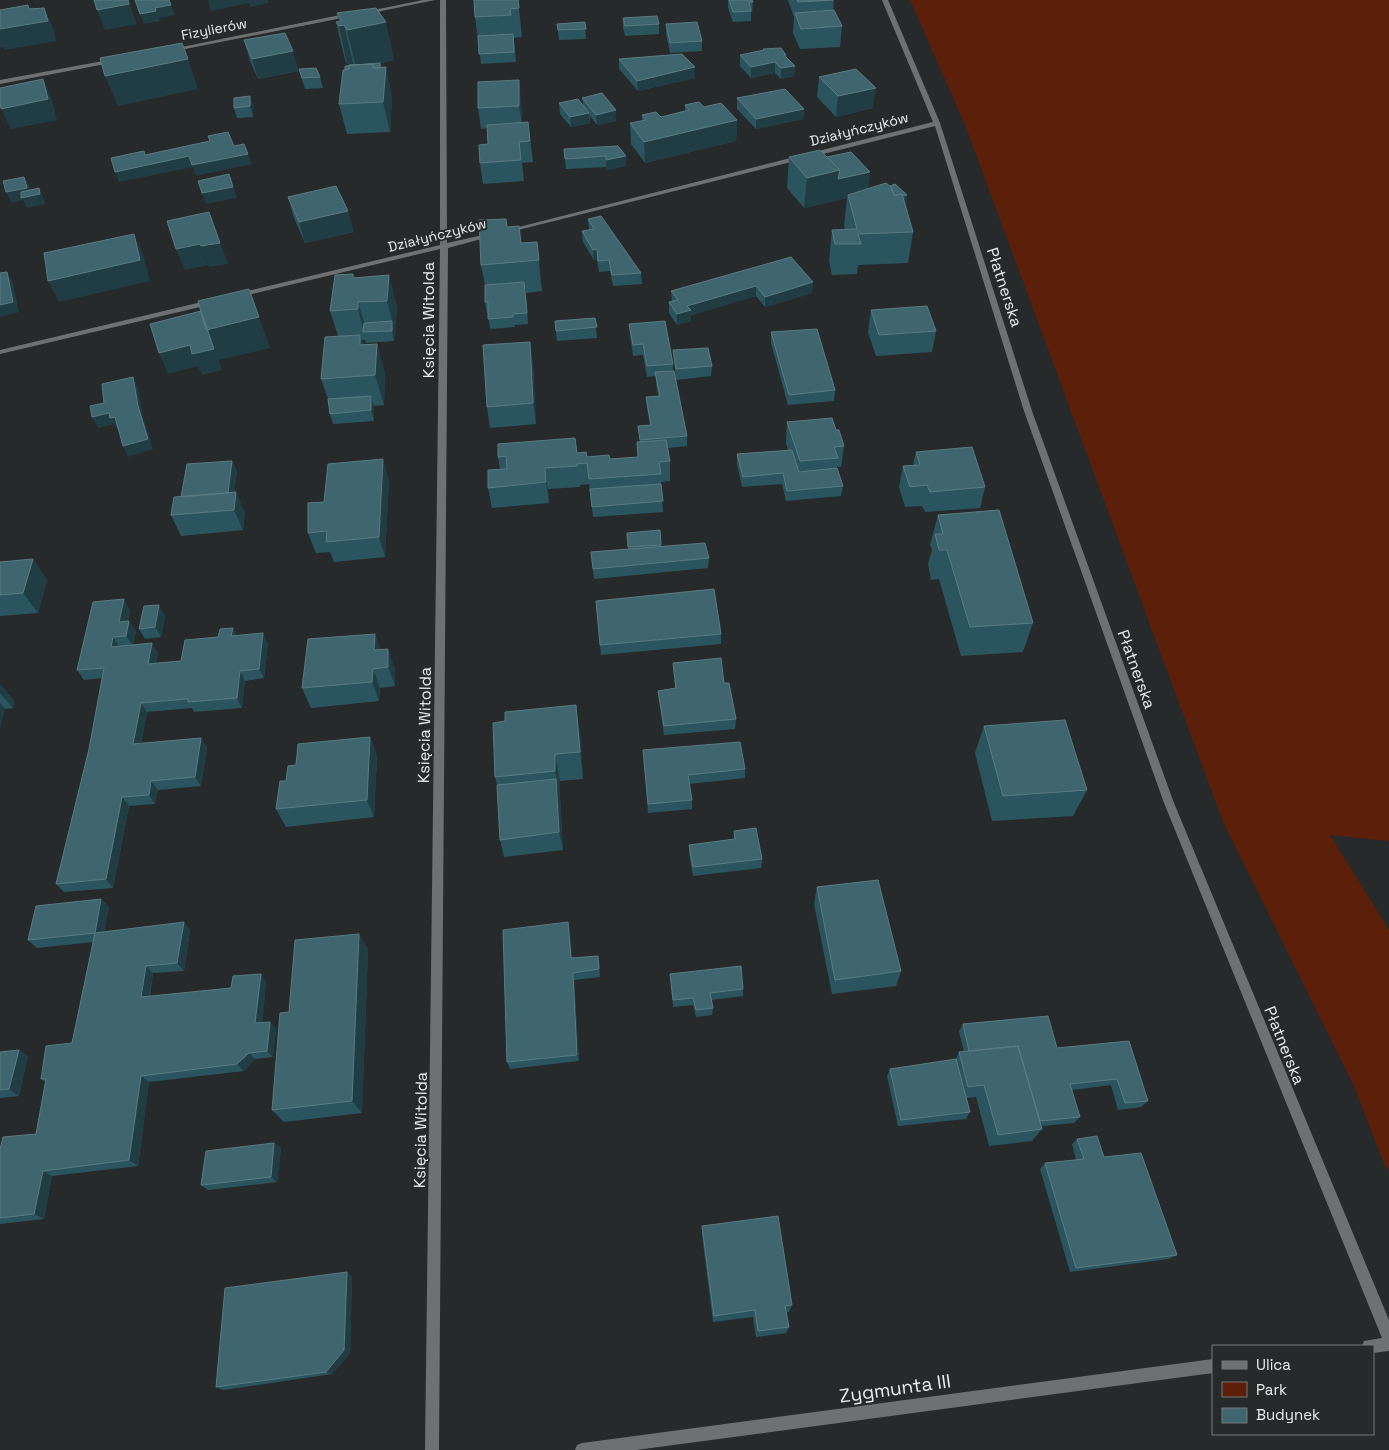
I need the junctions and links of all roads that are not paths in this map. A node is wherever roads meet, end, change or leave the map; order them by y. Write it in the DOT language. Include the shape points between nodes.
graph roads {
  1 [pos="432,0"];
  2 [pos="443,0"];
  3 [pos="885,0"];
  4 [pos="363,13"];
  5 [pos="354,15"];
  6 [pos="167,50"];
  7 [pos="118,60"];
  8 [pos="0,82"];
  9 [pos="937,123"];
  10 [pos="443,247"];
  11 [pos="231,297"];
  12 [pos="222,299"];
  13 [pos="0,352"];
  14 [pos="1389,1337"];
  15 [pos="1389,1344"];
  16 [pos="1374,1346"];
  17 [pos="1212,1366"];
  18 [pos="432,1450"];
  19 [pos="582,1450"];
  1 -- 4 [label="street"];
  2 -- 10 [label="street, Księcia Witolda"];
  3 -- 9 [label="street, Płatnerska"];
  5 -- 6 [label="street, Fizylierów"];
  7 -- 8 [label="street"];
  9 -- 10 [label="street, Działyńczyków"];
  9 -- 14 [label="street, Płatnerska" via="1028,411 1168,803"];
  10 -- 11 [label="street, Działyńczyków"];
  10 -- 18 [label="street, Księcia Witolda"];
  12 -- 13 [label="street"];
  15 -- 16 [label="street"];
  17 -- 19 [label="street, Zygmunta III"];
}
